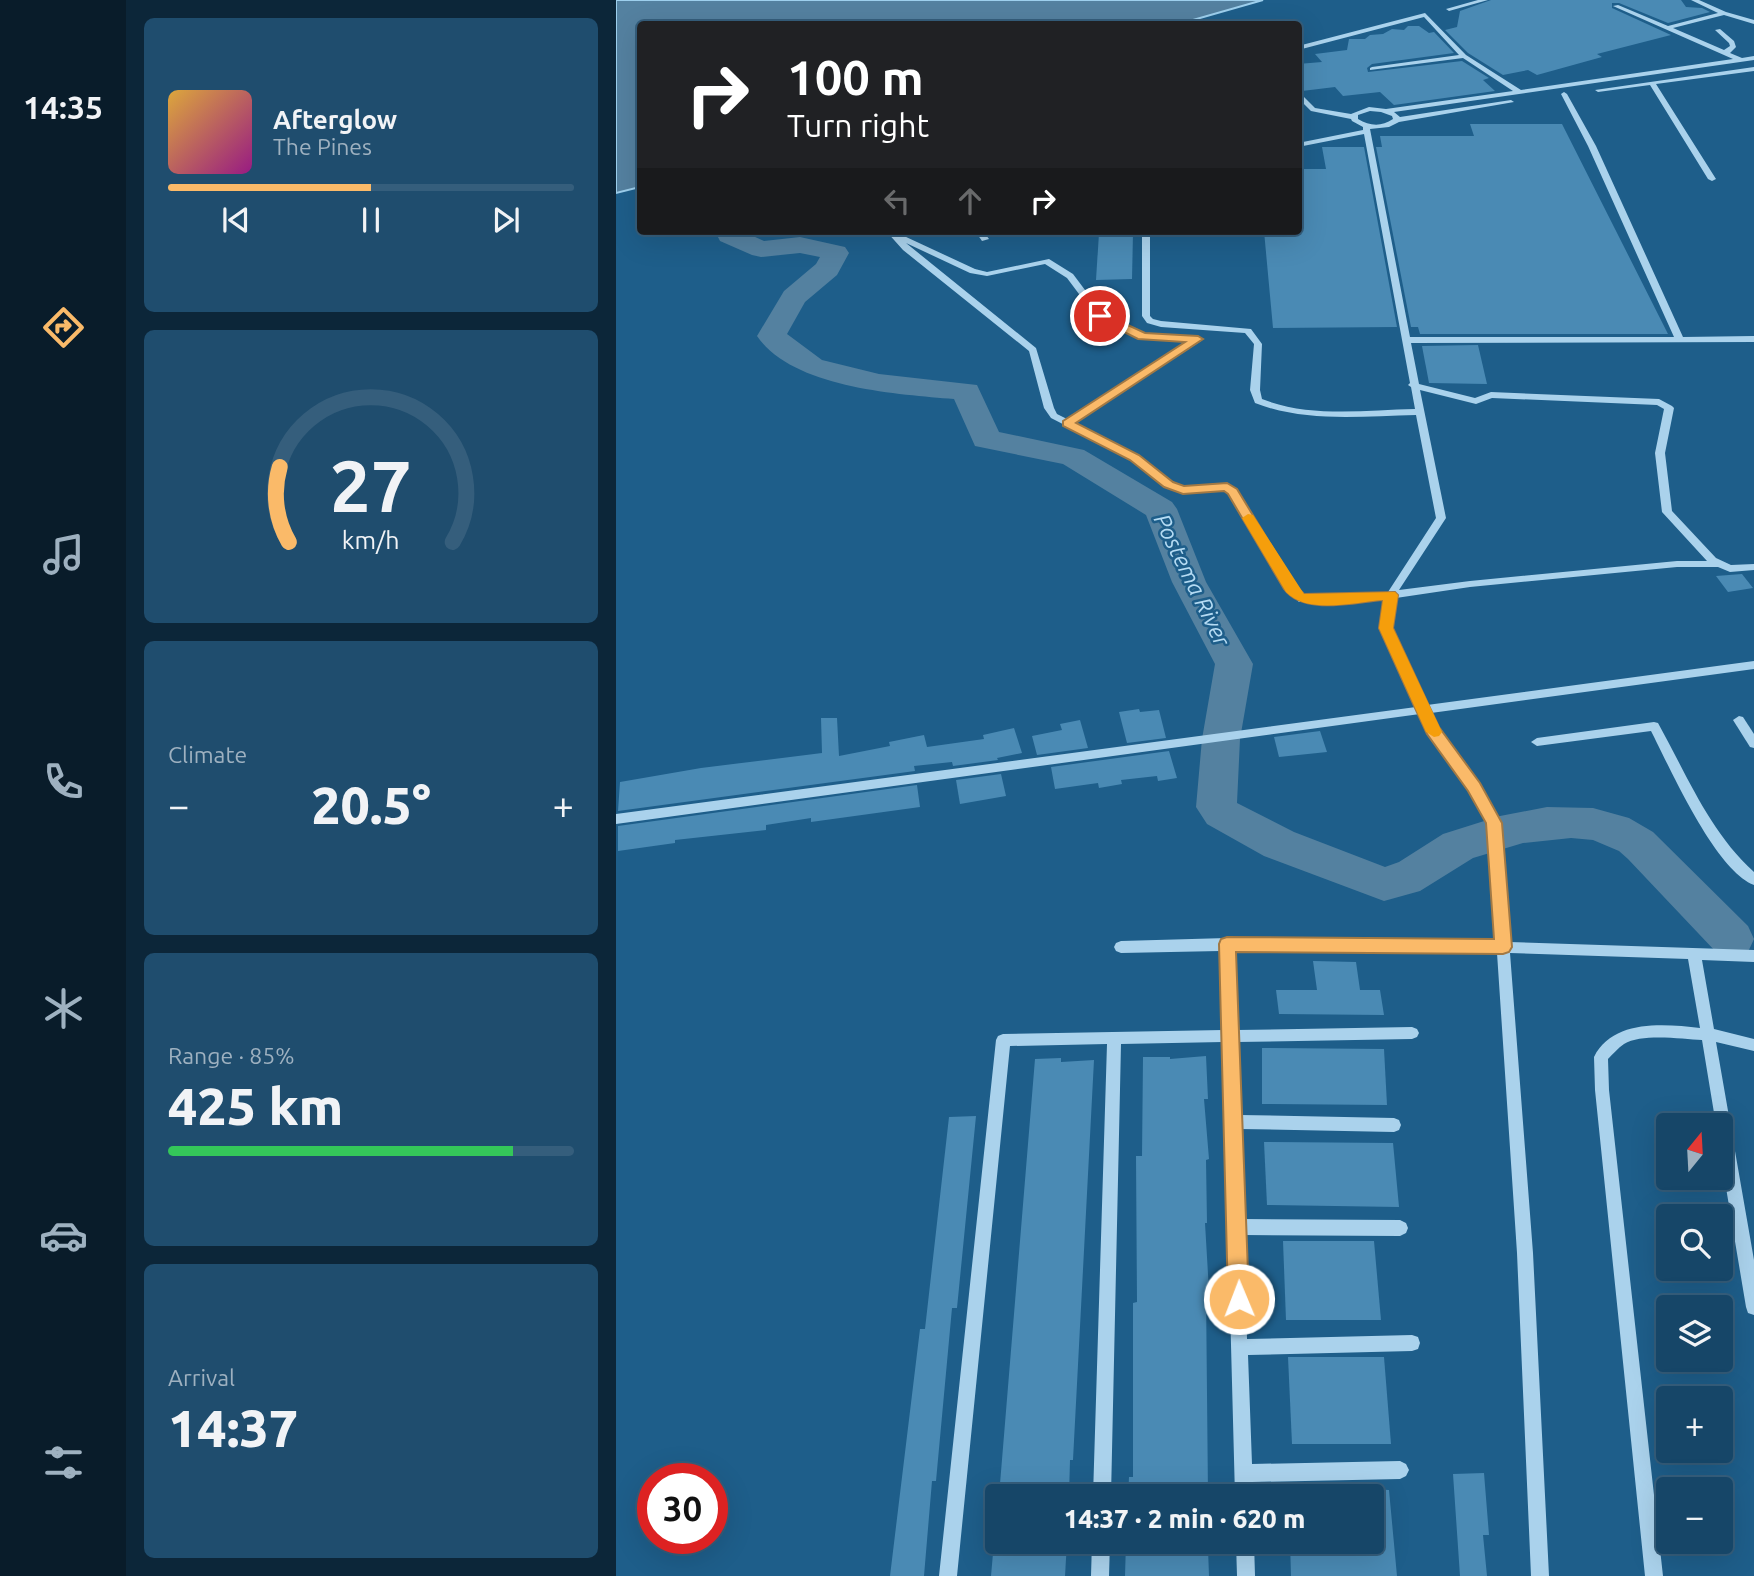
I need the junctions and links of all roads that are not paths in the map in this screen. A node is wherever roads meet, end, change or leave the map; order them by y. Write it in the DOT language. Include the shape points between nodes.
graph roads {
  1 [pos="1485,0"];
  2 [pos="1694,0"];
  3 [pos="1616,6"];
  4 [pos="1449,9"];
  5 [pos="1724,13"];
  6 [pos="1754,22"];
  7 [pos="1668,28"];
  8 [pos="1718,30"];
  9 [pos="1302,47"];
  10 [pos="1725,53"];
  11 [pos="1464,56"];
  12 [pos="1754,58"];
  13 [pos="1742,60"];
  14 [pos="1372,69"];
  15 [pos="1754,69"];
  16 [pos="1652,83"];
  17 [pos="1521,93"];
  18 [pos="1564,94"];
  19 [pos="1302,98"];
  20 [pos="1388,111"];
  21 [pos="1354,117"];
  22 [pos="1397,120"];
  23 [pos="1367,129"];
  24 [pos="1302,144"];
  25 [pos="1712,179"];
  26 [pos="894,235"];
  27 [pos="896,235"];
  28 [pos="982,235"];
  29 [pos="1146,235"];
  30 [pos="985,239"];
  31 [pos="1406,340"];
  32 [pos="1680,340"];
  33 [pos="1754,340"];
  34 [pos="1413,385"];
  35 [pos="1419,412"];
  36 [pos="1067,423"];
  37 [pos="1718,564"];
  38 [pos="1754,567"];
  39 [pos="1391,595"];
  40 [pos="1754,665"];
  41 [pos="1422,708"];
  42 [pos="1740,720"];
  43 [pos="1233,734"];
  44 [pos="1210,737"];
  45 [pos="1537,742"];
  46 [pos="1754,744"];
  47 [pos="616,818"];
  48 [pos="1754,880"];
  49 [pos="1227,944"];
  50 [pos="1121,947"];
  51 [pos="1503,947"];
  52 [pos="1694,953"];
  53 [pos="1754,956"];
  54 [pos="1412,1033"];
  55 [pos="1230,1037"];
  56 [pos="1707,1037"];
  57 [pos="1114,1040"];
  58 [pos="1754,1045"];
  59 [pos="1233,1122"];
  60 [pos="1394,1125"];
  61 [pos="1237,1227"];
  62 [pos="1400,1228"];
  63 [pos="1754,1307"];
  64 [pos="1412,1343"];
  65 [pos="1240,1347"];
  66 [pos="1400,1470"];
  67 [pos="1244,1473"];
  68 [pos="1102,1484"];
  69 [pos="1244,1484"];
  70 [pos="1101,1554"];
  71 [pos="1245,1554"];
  72 [pos="948,1576"];
  73 [pos="1100,1576"];
  74 [pos="1246,1576"];
  75 [pos="1540,1576"];
  76 [pos="1654,1576"];
  1 -- 4 [label="street"];
  2 -- 5 [label="street"];
  3 -- 7 [label="street"];
  5 -- 6 [label="street"];
  5 -- 7 [label="street"];
  7 -- 10 [label="street"];
  8 -- 10 [label="street" via="1732,42"];
  9 -- 11 [label="street" via="1425,15"];
  10 -- 13 [label="street"];
  11 -- 14 [label="street"];
  11 -- 17 [label="street"];
  12 -- 13 [label="street"];
  13 -- 17 [label="street"];
  15 -- 16 [label="street"];
  16 -- 18 [label="street"];
  16 -- 25 [label="street"];
  17 -- 20 [label="street"];
  18 -- 22 [label="street"];
  18 -- 32 [label="street"];
  19 -- 21 [label="street" via="1313,110"];
  20 -- 21 [label="street" via="1363,110"];
  20 -- 22 [label="street"];
  21 -- 23 [label="street"];
  22 -- 23 [label="street" via="1386,127"];
  23 -- 24 [label="street"];
  23 -- 31 [label="street"];
  26 -- 36 [label="street" via="1033,350 1049,408"];
  27 -- 36 [label="street" via="987,274 1046,261 1070,276 1100,316 1142,337 1198,339"];
  28 -- 30 [label="street"];
  29 -- 35 [label="street" via="1146,316 1160,324 1248,331 1258,344 1258,401 1271,408 1323,412"];
  31 -- 32 [label="street"];
  31 -- 34 [label="street"];
  32 -- 33 [label="street"];
  34 -- 35 [label="street"];
  34 -- 37 [label="street" via="1476,401 1491,395 1659,402 1669,408 1660,453 1667,512"];
  35 -- 39 [label="street" via="1441,518"];
  36 -- 39 [label="street" via="1134,457 1168,484 1183,490 1227,487 1233,491 1299,597"];
  37 -- 38 [label="street" via="1737,570"];
  37 -- 39 [label="street" via="1663,565"];
  39 -- 41 [label="street" via="1386,628"];
  40 -- 41 [label="street"];
  41 -- 43 [label="street"];
  41 -- 51 [label="street" via="1494,823"];
  42 -- 46 [label="street"];
  43 -- 44 [label="street"];
  44 -- 47 [label="street"];
  45 -- 48 [label="street" via="1654,726 1709,828 1728,857"];
  49 -- 50 [label="street"];
  49 -- 51 [label="street"];
  49 -- 55 [label="street"];
  51 -- 52 [label="street"];
  51 -- 75 [label="street" via="1525,1254"];
  52 -- 53 [label="street"];
  52 -- 56 [label="street"];
  54 -- 55 [label="street"];
  55 -- 57 [label="street"];
  55 -- 59 [label="street"];
  56 -- 58 [label="street"];
  56 -- 63 [label="street"];
  56 -- 76 [label="street" via="1649,1032 1622,1038 1601,1057"];
  57 -- 68 [label="street"];
  57 -- 72 [label="street" via="1003,1040"];
  59 -- 60 [label="street"];
  59 -- 61 [label="street"];
  61 -- 62 [label="street"];
  61 -- 65 [label="street"];
  64 -- 65 [label="street"];
  65 -- 67 [label="street"];
  66 -- 67 [label="street"];
  67 -- 69 [label="street"];
  70 -- 73 [label="street"];
  71 -- 74 [label="street"];
}
